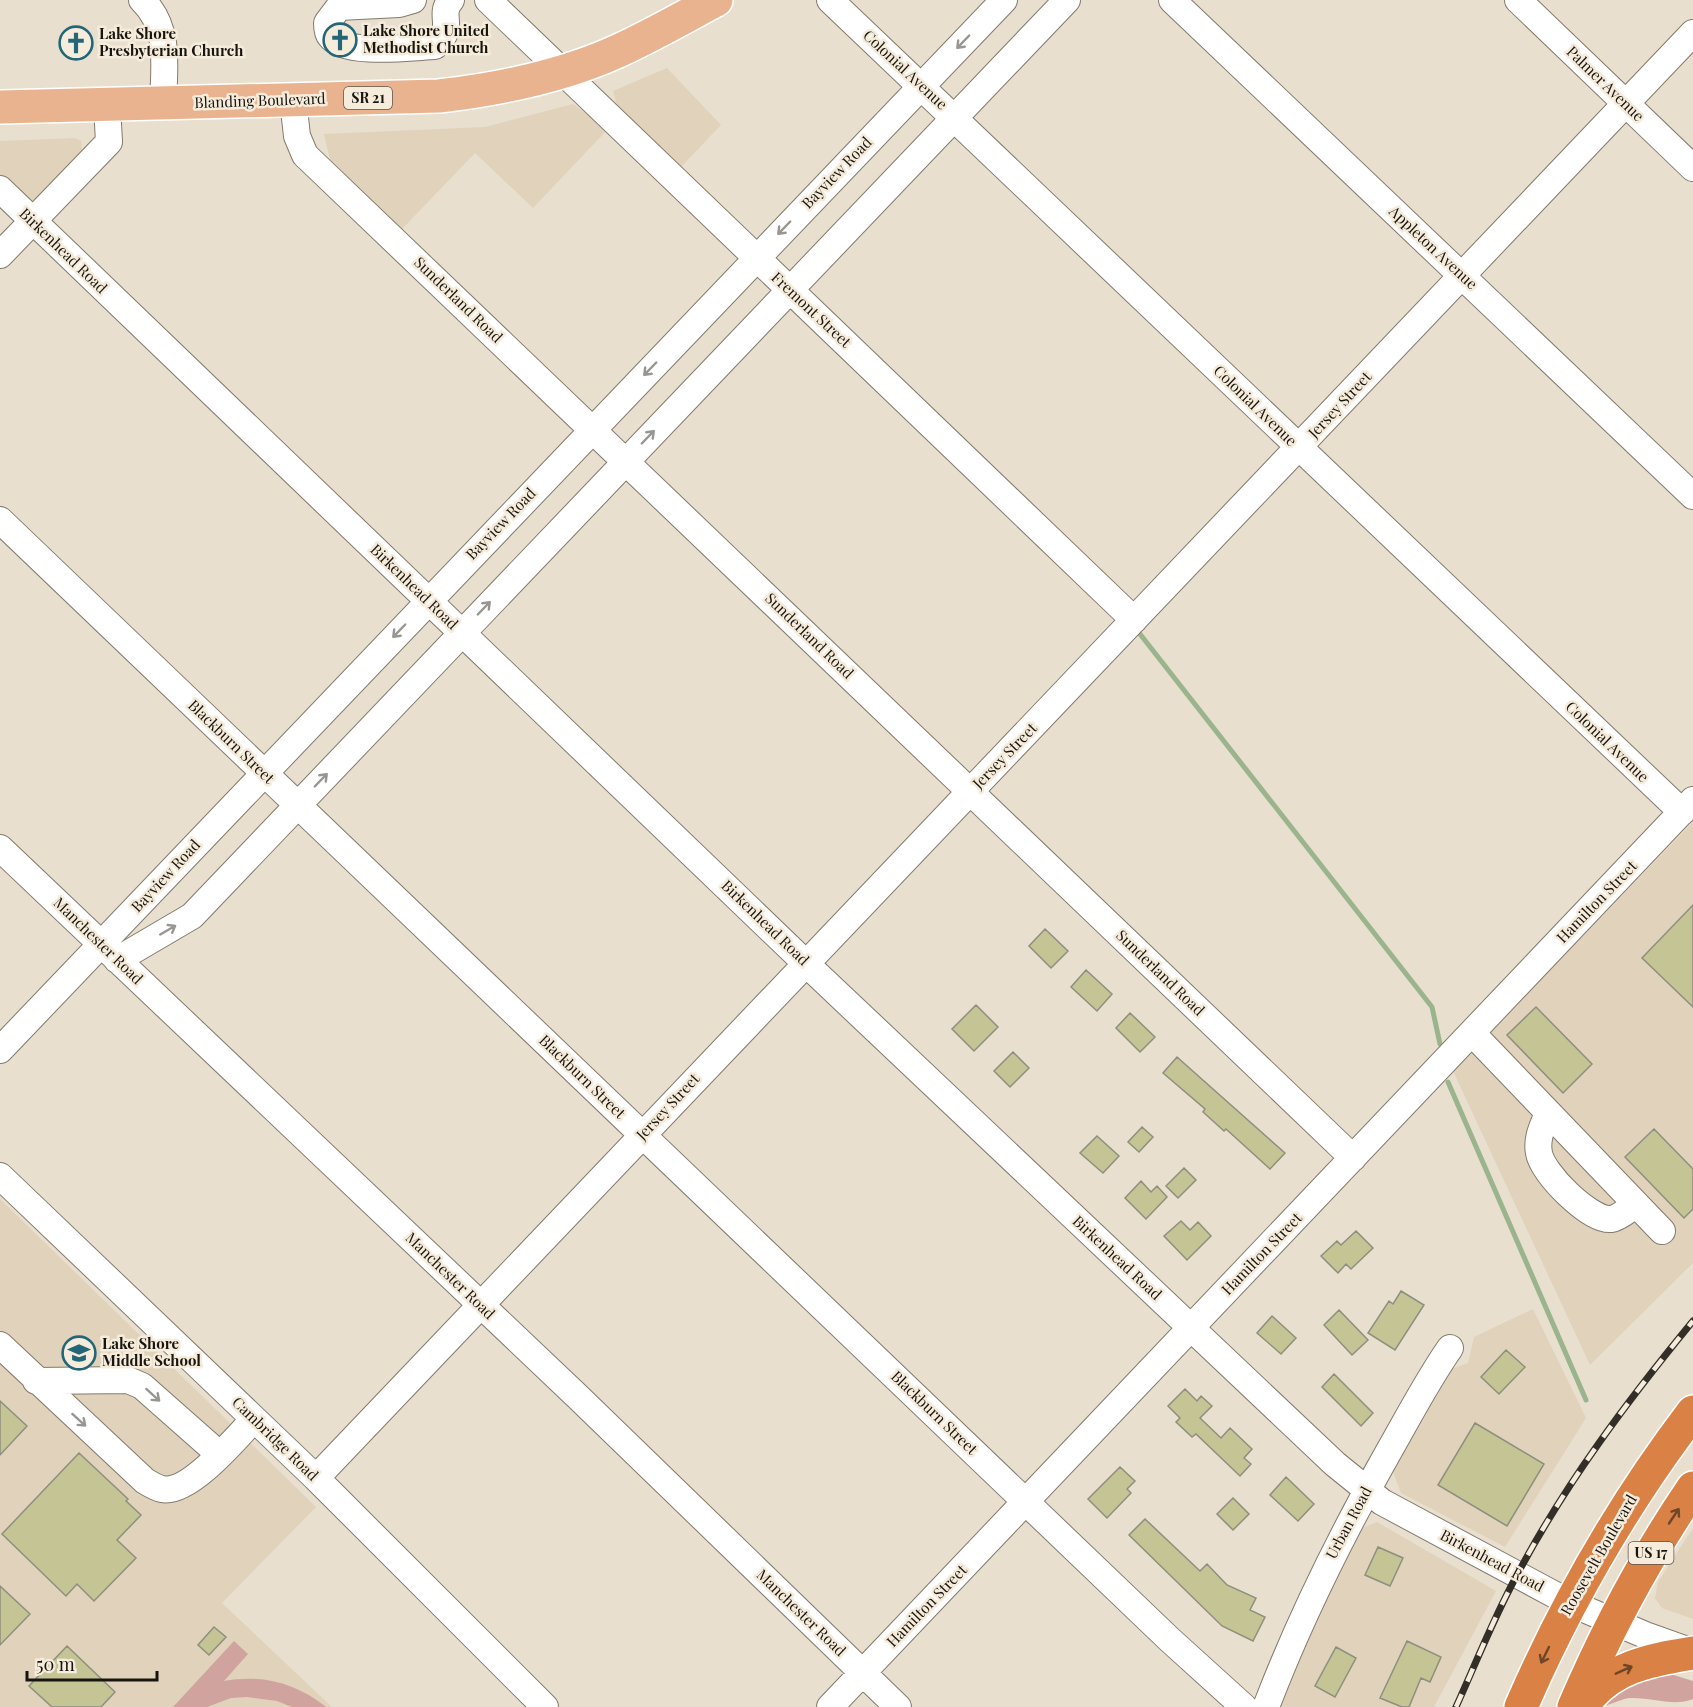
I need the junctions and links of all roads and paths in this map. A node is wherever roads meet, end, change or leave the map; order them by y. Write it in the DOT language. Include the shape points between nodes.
graph roads {
  1 [pos="142,0"];
  2 [pos="413,0"];
  3 [pos="451,0"];
  4 [pos="488,0"];
  5 [pos="716,0"];
  6 [pos="830,0"];
  7 [pos="1004,0"];
  8 [pos="1067,0"];
  9 [pos="1173,0"];
  10 [pos="1518,0"];
  11 [pos="1693,33"];
  12 [pos="563,71"];
  13 [pos="922,86"];
  14 [pos="293,100"];
  15 [pos="163,104"];
  16 [pos="1626,104"];
  17 [pos="107,105"];
  18 [pos="0,107"];
  19 [pos="956,118"];
  20 [pos="1693,168"];
  21 [pos="0,189"];
  22 [pos="32,222"];
  23 [pos="0,255"];
  24 [pos="758,259"];
  25 [pos="1462,276"];
  26 [pos="790,288"];
  27 [pos="592,429"];
  28 [pos="1299,448"];
  29 [pos="626,460"];
  30 [pos="1693,496"];
  31 [pos="0,520"];
  32 [pos="428,600"];
  33 [pos="1134,620"];
  34 [pos="461,632"];
  35 [pos="263,773"];
  36 [pos="971,792"];
  37 [pos="297,804"];
  38 [pos="1687,806"];
  39 [pos="0,848"];
  40 [pos="109,952"];
  41 [pos="805,962"];
  42 [pos="1472,1033"];
  43 [pos="0,1050"];
  44 [pos="1548,1113"];
  45 [pos="642,1135"];
  46 [pos="1353,1158"];
  47 [pos="0,1176"];
  48 [pos="1635,1204"];
  49 [pos="1662,1231"];
  50 [pos="480,1304"];
  51 [pos="1191,1328"];
  52 [pos="0,1345"];
  53 [pos="1450,1348"];
  54 [pos="36,1381"];
  55 [pos="1693,1412"];
  56 [pos="254,1419"];
  57 [pos="219,1454"];
  58 [pos="316,1479"];
  59 [pos="1693,1488"];
  60 [pos="1367,1490"];
  61 [pos="1027,1501"];
  62 [pos="1570,1603"];
  63 [pos="1613,1622"];
  64 [pos="1693,1652"];
  65 [pos="862,1673"];
  66 [pos="545,1707"];
  67 [pos="830,1707"];
  68 [pos="898,1707"];
  69 [pos="1244,1707"];
  70 [pos="1266,1707"];
  71 [pos="1521,1707"];
  72 [pos="1574,1707"];
  73 [pos="1581,1707"];
  1 -- 15 [label="street" via="158,21 164,41"];
  2 -- 3 [label="street" via="339,7 327,23 328,35 353,48 435,46 448,29 445,10"];
  4 -- 12 [label="street, Fremont Street"];
  5 -- 12 [label="main road, Blanding Boulevard / SR 21" via="616,52"];
  6 -- 13 [label="street, Colonial Avenue"];
  7 -- 13 [label="street, Bayview Road, one-way"];
  8 -- 19 [label="street, Bayview Road"];
  9 -- 25 [label="street, Appleton Avenue"];
  10 -- 16 [label="street, Palmer Avenue"];
  11 -- 16 [label="street, Jersey Street"];
  12 -- 14 [label="main road, Blanding Boulevard / SR 21" via="492,90 439,96"];
  12 -- 24 [label="street, Fremont Street"];
  13 -- 19 [label="street, Colonial Avenue"];
  13 -- 24 [label="street, Bayview Road, one-way"];
  14 -- 15 [label="main road, Blanding Boulevard / SR 21"];
  14 -- 27 [label="street, Sunderland Road" via="297,136 305,154"];
  15 -- 17 [label="main road, Blanding Boulevard / SR 21"];
  16 -- 20 [label="street, Palmer Avenue"];
  16 -- 25 [label="street, Jersey Street"];
  17 -- 18 [label="main road, Blanding Boulevard / SR 21"];
  17 -- 22 [label="street" via="109,142"];
  19 -- 26 [label="street, Bayview Road"];
  19 -- 28 [label="street, Colonial Avenue"];
  21 -- 22 [label="street, Birkenhead Road"];
  22 -- 23 [label="street"];
  22 -- 32 [label="street, Birkenhead Road"];
  24 -- 26 [label="street, Fremont Street"];
  24 -- 27 [label="street, Bayview Road, one-way"];
  25 -- 28 [label="street, Jersey Street"];
  25 -- 30 [label="street, Appleton Avenue"];
  29 -- 26 [label="street, Bayview Road, one-way"];
  26 -- 33 [label="street, Fremont Street"];
  27 -- 29 [label="street, Sunderland Road"];
  27 -- 32 [label="street, Bayview Road"];
  28 -- 33 [label="street, Jersey Street"];
  28 -- 38 [label="street, Colonial Avenue"];
  34 -- 29 [label="street, Bayview Road, one-way"];
  29 -- 36 [label="street, Sunderland Road"];
  31 -- 35 [label="street, Blackburn Street"];
  32 -- 34 [label="street, Birkenhead Road"];
  32 -- 35 [label="street, Bayview Road, one-way"];
  33 -- 36 [label="street, Jersey Street"];
  37 -- 34 [label="street, Bayview Road, one-way"];
  34 -- 41 [label="street, Birkenhead Road"];
  35 -- 37 [label="street, Blackburn Street"];
  35 -- 40 [label="street, Bayview Road"];
  36 -- 41 [label="street, Jersey Street"];
  36 -- 46 [label="street, Sunderland Road"];
  40 -- 37 [label="street, Bayview Road, one-way" via="192,916"];
  37 -- 45 [label="street, Blackburn Street"];
  38 -- 42 [label="street, Hamilton Street"];
  39 -- 40 [label="street, Manchester Road"];
  40 -- 43 [label="street, Bayview Road"];
  40 -- 50 [label="street, Manchester Road"];
  41 -- 45 [label="street, Jersey Street"];
  41 -- 51 [label="street, Birkenhead Road"];
  42 -- 44 [label="street"];
  42 -- 46 [label="street, Hamilton Street"];
  44 -- 48 [label="street"];
  44 -- 48 [label="street" via="1537,1140 1539,1156 1580,1206 1597,1217 1612,1219"];
  45 -- 50 [label="street, Jersey Street"];
  45 -- 61 [label="street, Blackburn Street"];
  46 -- 51 [label="street, Hamilton Street"];
  47 -- 56 [label="street, Cambridge Road"];
  48 -- 49 [label="street"];
  50 -- 58 [label="street, Jersey Street"];
  50 -- 65 [label="street, Manchester Road"];
  51 -- 60 [label="street, Birkenhead Road"];
  51 -- 61 [label="street, Hamilton Street"];
  52 -- 54 [label="street"];
  53 -- 60 [label="street, Urban Road"];
  54 -- 57 [label="street, one-way" via="128,1380 142,1386"];
  54 -- 57 [label="street, one-way" via="145,1481 164,1490 179,1488 195,1478"];
  55 -- 62 [label="highway, Roosevelt Boulevard / US 17" via="1635,1491"];
  56 -- 57 [label="street"];
  56 -- 58 [label="street, Cambridge Road"];
  58 -- 66 [label="street, Cambridge Road"];
  63 -- 59 [label="highway, US 17, one-way"];
  60 -- 62 [label="street, Birkenhead Road" via="1382,1502"];
  60 -- 70 [label="street, Urban Road" via="1318,1582"];
  61 -- 65 [label="street, Hamilton Street"];
  61 -- 69 [label="street, Blackburn Street"];
  62 -- 63 [label="street, Birkenhead Road"];
  62 -- 71 [label="highway, Roosevelt Boulevard / US 17, one-way"];
  63 -- 64 [label="street, Birkenhead Road"];
  63 -- 72 [label="highway, US 17"];
  73 -- 64 [label="highway, one-way" via="1592,1691 1625,1669"];
  65 -- 67 [label="street, Hamilton Street"];
  65 -- 68 [label="street, Manchester Road"];
}
